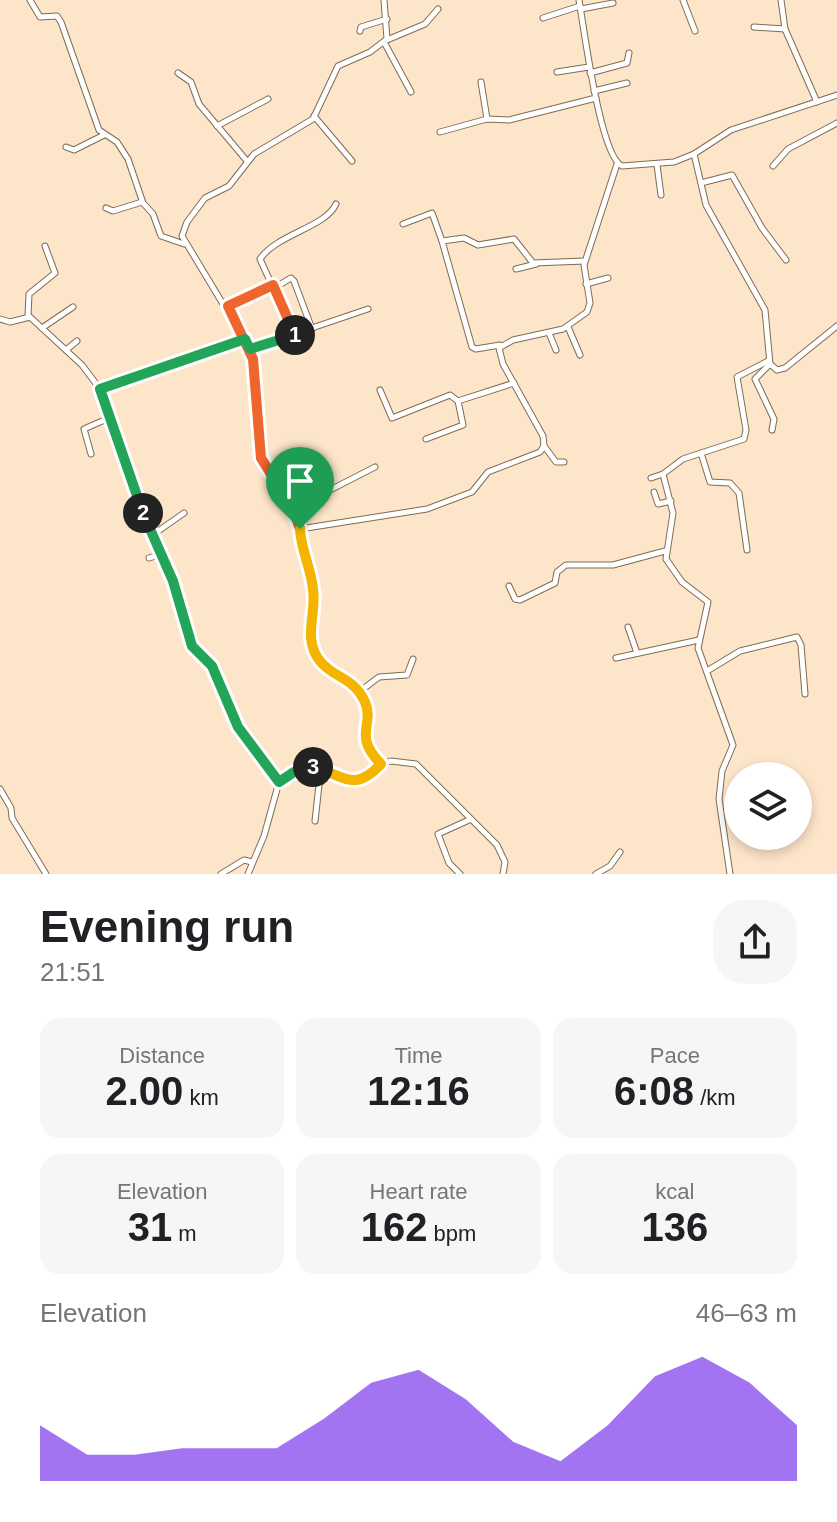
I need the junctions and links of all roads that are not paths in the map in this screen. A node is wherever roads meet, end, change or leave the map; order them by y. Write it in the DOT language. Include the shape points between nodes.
graph roads {
  1 [pos="30,0"];
  2 [pos="384,0"];
  3 [pos="683,0"];
  4 [pos="781,0"];
  5 [pos="613,3"];
  6 [pos="580,5"];
  7 [pos="438,9"];
  8 [pos="543,18"];
  9 [pos="387,19"];
  10 [pos="754,27"];
  11 [pos="785,29"];
  12 [pos="360,31"];
  13 [pos="695,31"];
  14 [pos="402,36"];
  15 [pos="385,41"];
  16 [pos="405,45"];
  17 [pos="629,53"];
  18 [pos="589,70"];
  19 [pos="557,72"];
  20 [pos="178,73"];
  21 [pos="481,82"];
  22 [pos="627,83"];
  23 [pos="411,92"];
  24 [pos="595,95"];
  25 [pos="837,95"];
  26 [pos="268,99"];
  27 [pos="817,102"];
  28 [pos="314,116"];
  29 [pos="487,119"];
  30 [pos="837,123"];
  31 [pos="217,126"];
  32 [pos="440,132"];
  33 [pos="104,135"];
  34 [pos="66,147"];
  35 [pos="694,154"];
  36 [pos="247,161"];
  37 [pos="352,161"];
  38 [pos="617,164"];
  39 [pos="657,165"];
  40 [pos="773,166"];
  41 [pos="701,183"];
  42 [pos="661,195"];
  43 [pos="143,203"];
  44 [pos="336,204"];
  45 [pos="106,208"];
  46 [pos="403,224"];
  47 [pos="442,241"];
  48 [pos="185,244"];
  49 [pos="45,246"];
  50 [pos="786,260"];
  51 [pos="585,261"];
  52 [pos="537,264"];
  53 [pos="516,269"];
  54 [pos="608,278"];
  55 [pos="586,284"];
  56 [pos="274,286"];
  57 [pos="228,306"];
  58 [pos="73,307"];
  59 [pos="368,309"];
  60 [pos="28,316"];
  61 [pos="0,319"];
  62 [pos="837,326"];
  63 [pos="568,327"];
  64 [pos="41,329"];
  65 [pos="312,329"];
  66 [pos="549,333"];
  67 [pos="295,336"];
  68 [pos="245,339"];
  69 [pos="77,341"];
  70 [pos="501,345"];
  71 [pos="250,349"];
  72 [pos="66,350"];
  73 [pos="556,350"];
  74 [pos="580,355"];
  75 [pos="769,362"];
  76 [pos="514,383"];
  77 [pos="100,389"];
  78 [pos="380,390"];
  79 [pos="458,401"];
  80 [pos="109,418"];
  81 [pos="772,430"];
  82 [pos="426,439"];
  83 [pos="544,446"];
  84 [pos="701,453"];
  85 [pos="91,454"];
  86 [pos="564,462"];
  87 [pos="375,467"];
  88 [pos="663,474"];
  89 [pos="651,478"];
  90 [pos="654,492"];
  91 [pos="671,501"];
  92 [pos="293,509"];
  93 [pos="184,513"];
  94 [pos="300,529"];
  95 [pos="154,534"];
  96 [pos="747,550"];
  97 [pos="665,551"];
  98 [pos="159,555"];
  99 [pos="149,558"];
  100 [pos="509,586"];
  101 [pos="628,627"];
  102 [pos="699,640"];
  103 [pos="637,653"];
  104 [pos="616,658"];
  105 [pos="413,659"];
  106 [pos="707,671"];
  107 [pos="359,692"];
  108 [pos="805,694"];
  109 [pos="381,764"];
  110 [pos="326,772"];
  111 [pos="279,782"];
  112 [pos="0,789"];
  113 [pos="469,820"];
  114 [pos="315,821"];
  115 [pos="620,852"];
  116 [pos="252,862"];
  117 [pos="46,874"];
  118 [pos="221,874"];
  119 [pos="248,874"];
  120 [pos="460,874"];
  121 [pos="503,874"];
  122 [pos="596,874"];
  123 [pos="730,874"];
  1 -- 33 [label="street" via="40,17 57,16 61,22"];
  2 -- 9 [label="street"];
  3 -- 13 [label="street"];
  4 -- 11 [label="street"];
  5 -- 6 [label="street"];
  6 -- 8 [label="street"];
  6 -- 18 [label="street"];
  7 -- 14 [label="street" via="430,21"];
  9 -- 12 [label="street"];
  9 -- 15 [label="street"];
  10 -- 11 [label="street"];
  11 -- 27 [label="street"];
  14 -- 15 [label="street"];
  14 -- 16 [label="street"];
  15 -- 23 [label="street"];
  15 -- 28 [label="street" via="338,66"];
  17 -- 18 [label="street" via="627,63"];
  18 -- 19 [label="street"];
  18 -- 24 [label="street"];
  20 -- 31 [label="street" via="191,82 199,104"];
  21 -- 29 [label="street"];
  22 -- 24 [label="street"];
  24 -- 29 [label="street" via="509,120"];
  24 -- 38 [label="street"];
  25 -- 27 [label="street"];
  26 -- 31 [label="street"];
  27 -- 35 [label="street" via="731,130"];
  28 -- 36 [label="street"];
  28 -- 37 [label="street"];
  29 -- 32 [label="street"];
  30 -- 40 [label="street" via="788,149"];
  31 -- 36 [label="street"];
  33 -- 34 [label="street" via="74,150"];
  33 -- 43 [label="street" via="117,142 128,159"];
  35 -- 39 [label="street"];
  35 -- 41 [label="street"];
  36 -- 48 [label="street" via="229,186 205,198 194,212 183,230"];
  38 -- 39 [label="street"];
  38 -- 51 [label="street"];
  39 -- 42 [label="street"];
  41 -- 50 [label="street" via="731,172"];
  41 -- 75 [label="street" via="706,205 765,310"];
  43 -- 45 [label="street"];
  43 -- 48 [label="street" via="161,236"];
  44 -- 56 [label="street" via="331,213 278,240 261,256"];
  46 -- 47 [label="street" via="432,213"];
  47 -- 52 [label="street" via="464,238 478,245 514,239"];
  47 -- 70 [label="street" via="472,347"];
  48 -- 57 [label="street"];
  49 -- 60 [label="street" via="55,273 29,294"];
  51 -- 52 [label="street"];
  51 -- 55 [label="street"];
  52 -- 53 [label="street"];
  54 -- 55 [label="street"];
  55 -- 63 [label="street" via="588,309"];
  56 -- 57 [label="street"];
  56 -- 65 [label="street" via="294,281"];
  56 -- 67 [label="street"];
  57 -- 68 [label="street"];
  58 -- 64 [label="street"];
  59 -- 65 [label="street"];
  60 -- 61 [label="street" via="10,322"];
  60 -- 64 [label="street"];
  62 -- 75 [label="street" via="785,368 777,370"];
  63 -- 66 [label="street"];
  63 -- 74 [label="street"];
  64 -- 72 [label="street"];
  65 -- 67 [label="street"];
  66 -- 70 [label="street"];
  66 -- 73 [label="street"];
  67 -- 71 [label="street"];
  68 -- 71 [label="street"];
  68 -- 77 [label="street"];
  69 -- 72 [label="street"];
  70 -- 76 [label="street" via="503,364"];
  71 -- 92 [label="street" via="260,453"];
  72 -- 77 [label="street"];
  75 -- 81 [label="street" via="755,379 774,419"];
  75 -- 84 [label="street" via="737,377 744,439"];
  76 -- 79 [label="street"];
  76 -- 83 [label="street"];
  77 -- 80 [label="street"];
  78 -- 79 [label="street" via="392,418 450,395"];
  79 -- 82 [label="street" via="463,425"];
  80 -- 85 [label="street" via="84,429"];
  80 -- 95 [label="street"];
  83 -- 86 [label="street" via="557,463"];
  83 -- 94 [label="street" via="535,455 483,475 472,492 427,509"];
  84 -- 88 [label="street" via="668,466"];
  84 -- 96 [label="street" via="710,482 730,483 739,493"];
  87 -- 92 [label="street"];
  88 -- 89 [label="street"];
  88 -- 91 [label="street"];
  90 -- 91 [label="street" via="658,504"];
  91 -- 97 [label="street"];
  92 -- 94 [label="street"];
  93 -- 95 [label="street"];
  94 -- 107 [label="street" via="313,588 309,627 317,657"];
  95 -- 98 [label="street"];
  97 -- 100 [label="street" via="613,565 566,565 557,572 555,583 520,600"];
  97 -- 102 [label="street" via="674,572 708,602"];
  98 -- 99 [label="street"];
  98 -- 111 [label="street" via="173,581 192,646 212,666 238,727"];
  101 -- 103 [label="street"];
  102 -- 103 [label="street"];
  102 -- 106 [label="street"];
  103 -- 104 [label="street"];
  105 -- 107 [label="street" via="407,675 379,677"];
  106 -- 108 [label="street" via="740,651 797,637"];
  106 -- 123 [label="street" via="733,745 722,771 719,799"];
  107 -- 109 [label="street" via="367,708 366,742"];
  109 -- 110 [label="street" via="359,779 342,780"];
  109 -- 113 [label="street" via="420,766"];
  110 -- 111 [label="street" via="302,768"];
  110 -- 114 [label="street"];
  111 -- 116 [label="street"];
  112 -- 117 [label="street"];
  113 -- 120 [label="street" via="438,834 449,863"];
  113 -- 121 [label="street" via="501,851"];
  115 -- 122 [label="street" via="612,865"];
  116 -- 118 [label="street" via="244,860"];
  116 -- 119 [label="street"];
}
